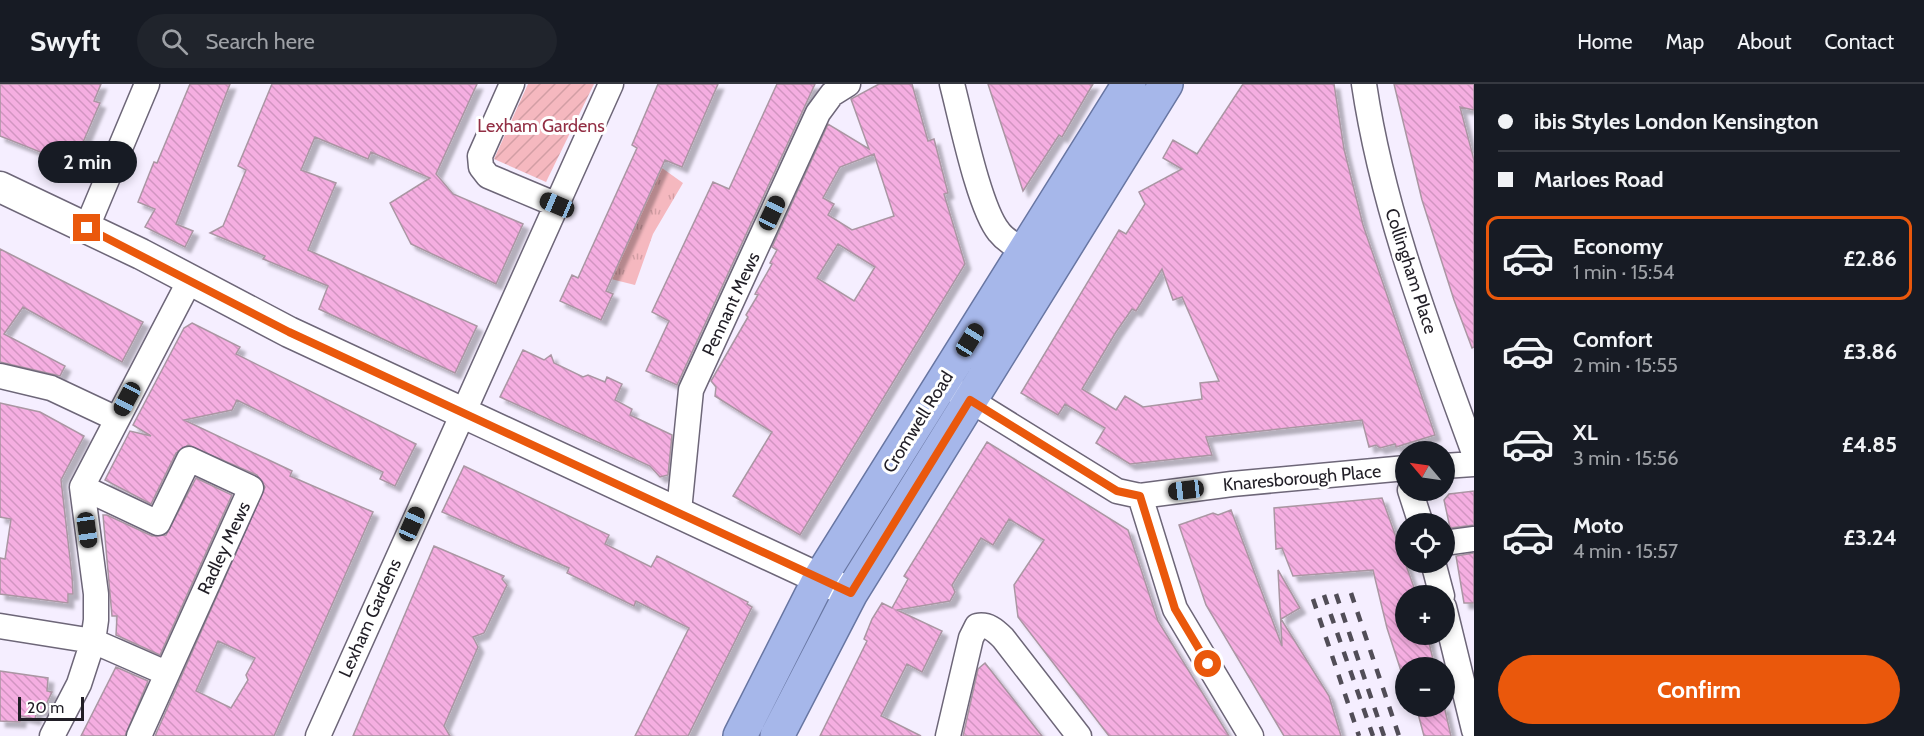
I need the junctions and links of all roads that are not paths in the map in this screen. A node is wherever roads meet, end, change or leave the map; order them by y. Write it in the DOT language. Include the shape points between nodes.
graph roads {
  1 [pos="147,84"];
  2 [pos="512,84"];
  3 [pos="611,84"];
  4 [pos="848,84"];
  5 [pos="952,84"];
  6 [pos="1129,84"];
  7 [pos="1166,84"];
  8 [pos="1364,84"];
  9 [pos="0,187"];
  10 [pos="557,205"];
  11 [pos="87,228"];
  12 [pos="1025,251"];
  13 [pos="190,280"];
  14 [pos="0,376"];
  15 [pos="942,383"];
  16 [pos="970,400"];
  17 [pos="462,412"];
  18 [pos="117,419"];
  19 [pos="1474,453"];
  20 [pos="1474,464"];
  21 [pos="1455,465"];
  22 [pos="1395,476"];
  23 [pos="82,487"];
  24 [pos="1140,496"];
  25 [pos="679,511"];
  26 [pos="1474,540"];
  27 [pos="1455,542"];
  28 [pos="820,578"];
  29 [pos="851,593"];
  30 [pos="0,626"];
  31 [pos="93,641"];
  32 [pos="1453,645"];
  33 [pos="166,673"];
  34 [pos="1474,730"];
  35 [pos="52,736"];
  36 [pos="139,736"];
  37 [pos="318,736"];
  38 [pos="740,736"];
  39 [pos="777,736"];
  40 [pos="948,736"];
  41 [pos="1079,736"];
  42 [pos="1251,736"];
  1 -- 11 [label="street"];
  2 -- 10 [label="street" via="480,156 481,168 488,176"];
  3 -- 10 [label="street, Lexham Gardens"];
  4 -- 25 [label="street, Pennant Mews" via="832,94 818,113 691,390"];
  5 -- 12 [label="street" via="984,202 1007,240"];
  6 -- 12 [label="highway, Cromwell Road"];
  7 -- 16 [label="highway, Cromwell Road"];
  8 -- 19 [label="street, Collingham Place" via="1374,144 1403,253"];
  9 -- 11 [label="street"];
  10 -- 17 [label="street, Lexham Gardens"];
  11 -- 13 [label="street"];
  12 -- 15 [label="highway, Cromwell Road"];
  13 -- 17 [label="street" via="289,332"];
  13 -- 18 [label="street"];
  14 -- 18 [label="street" via="51,388"];
  15 -- 16 [label="street, Knaresborough Place"];
  15 -- 28 [label="highway, Cromwell Road"];
  16 -- 24 [label="street, Knaresborough Place" via="1117,491"];
  16 -- 29 [label="highway, Cromwell Road"];
  17 -- 25 [label="street"];
  17 -- 37 [label="street, Lexham Gardens"];
  18 -- 23 [label="street"];
  20 -- 21 [label="street"];
  22 -- 24 [label="street, Knaresborough Place" via="1232,484"];
  23 -- 31 [label="street" via="96,594"];
  23 -- 33 [label="street, Radley Mews" via="158,523 189,459 251,488"];
  24 -- 42 [label="street" via="1175,609"];
  25 -- 28 [label="street"];
  26 -- 27 [label="street"];
  28 -- 29 [label="street"];
  28 -- 38 [label="highway, Cromwell Road"];
  29 -- 39 [label="highway, Cromwell Road"];
  30 -- 31 [label="street"];
  31 -- 33 [label="street"];
  31 -- 35 [label="street" via="79,684"];
  32 -- 34 [label="street"];
  33 -- 36 [label="street"];
  40 -- 41 [label="street" via="971,638 977,626 983,625 997,632"];
}
